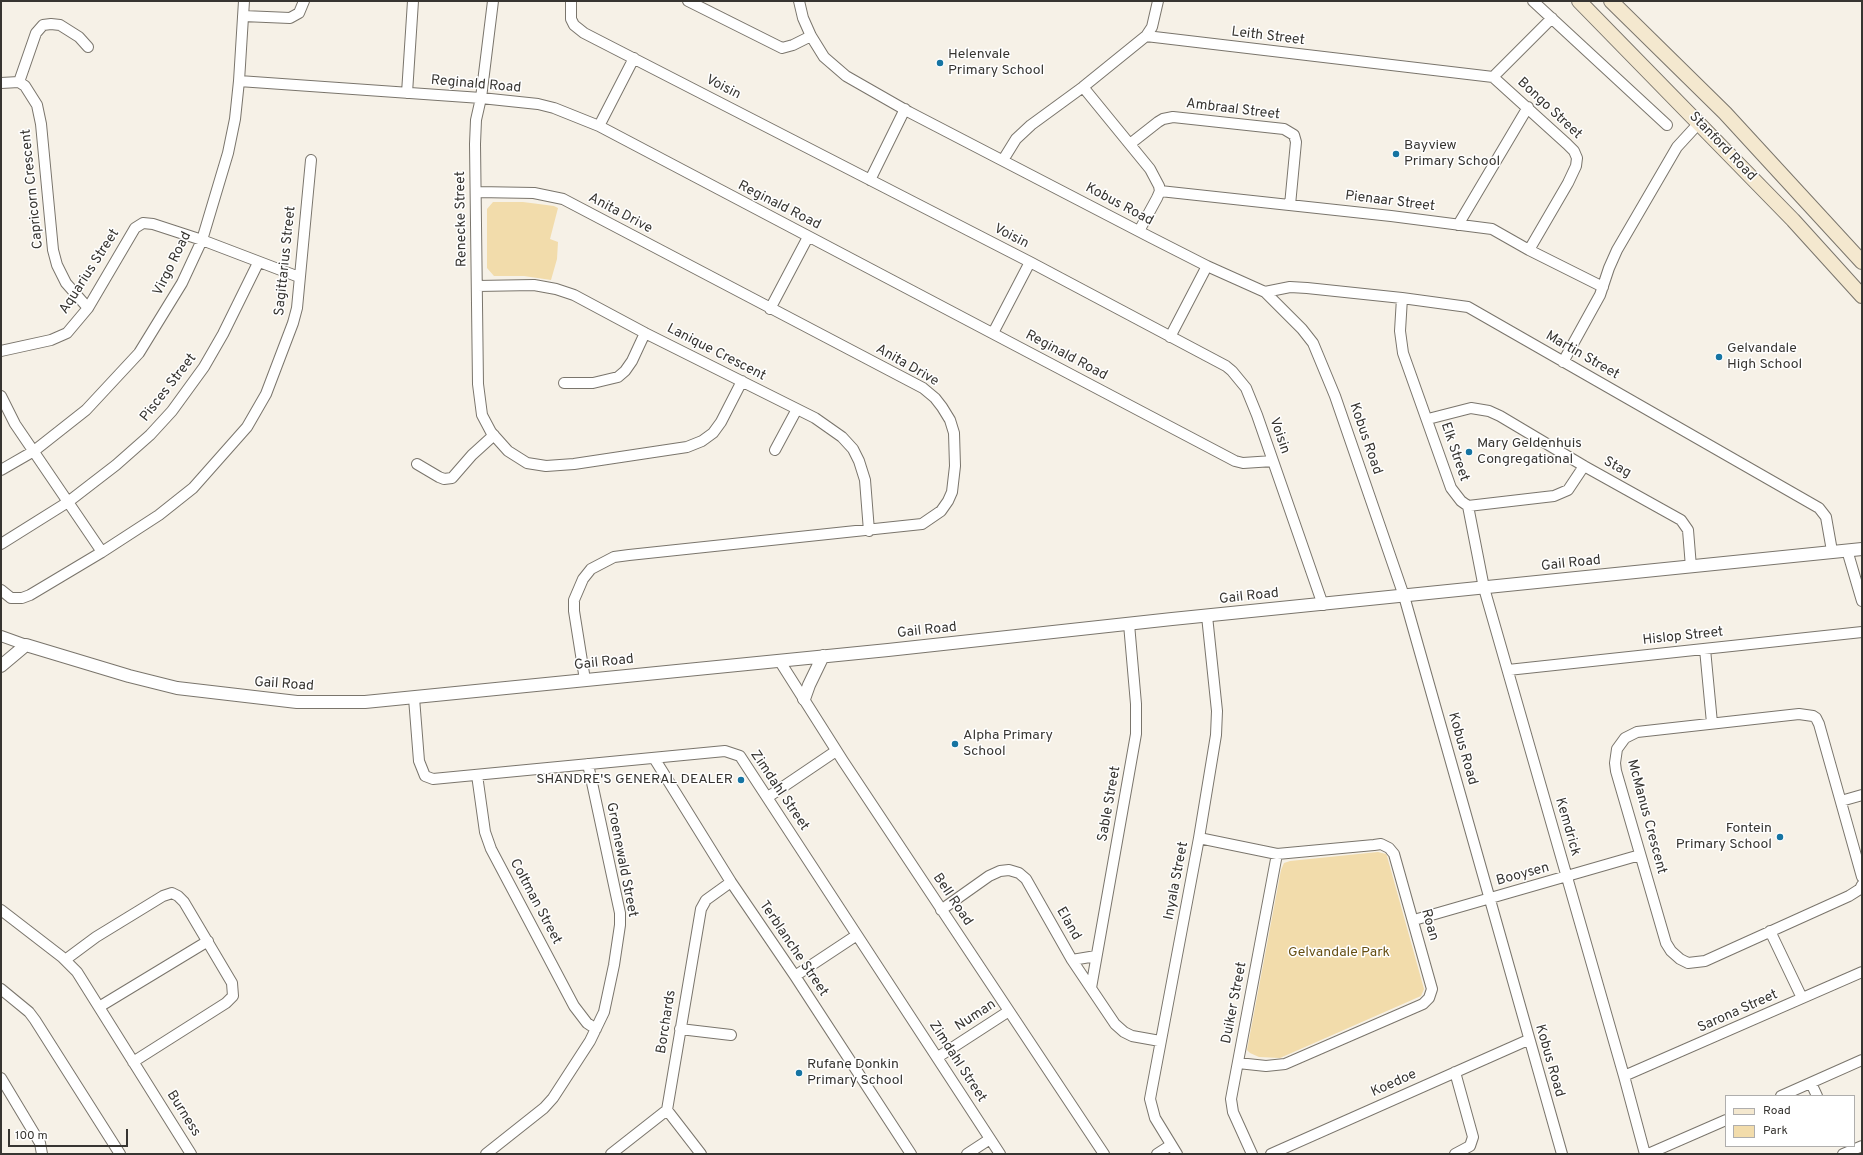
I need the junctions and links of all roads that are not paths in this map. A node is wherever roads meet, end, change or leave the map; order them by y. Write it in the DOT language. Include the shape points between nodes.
graph roads {
  1 [pos="244,1"];
  2 [pos="304,1"];
  3 [pos="413,1"];
  4 [pos="493,1"];
  5 [pos="572,1"];
  6 [pos="688,1"];
  7 [pos="798,1"];
  8 [pos="1158,1"];
  9 [pos="1533,1"];
  10 [pos="1579,1"];
  11 [pos="1611,1"];
  12 [pos="243,16"];
  13 [pos="1552,18"];
  14 [pos="811,36"];
  15 [pos="1146,36"];
  16 [pos="88,47"];
  17 [pos="634,58"];
  18 [pos="1493,77"];
  19 [pos="239,80"];
  20 [pos="18,82"];
  21 [pos="1,83"];
  22 [pos="1083,87"];
  23 [pos="407,93"];
  24 [pos="481,98"];
  25 [pos="1528,107"];
  26 [pos="905,110"];
  27 [pos="1699,123"];
  28 [pos="1668,124"];
  29 [pos="599,126"];
  30 [pos="1130,144"];
  31 [pos="311,160"];
  32 [pos="1003,160"];
  33 [pos="870,180"];
  34 [pos="1160,191"];
  35 [pos="477,192"];
  36 [pos="1290,205"];
  37 [pos="1458,225"];
  38 [pos="1138,231"];
  39 [pos="808,237"];
  40 [pos="202,240"];
  41 [pos="1529,250"];
  42 [pos="1030,262"];
  43 [pos="1862,262"];
  44 [pos="258,263"];
  45 [pos="1207,266"];
  46 [pos="299,277"];
  47 [pos="477,286"];
  48 [pos="1603,287"];
  49 [pos="1265,292"];
  50 [pos="1862,296"];
  51 [pos="1402,298"];
  52 [pos="88,308"];
  53 [pos="770,309"];
  54 [pos="645,333"];
  55 [pos="993,334"];
  56 [pos="1170,337"];
  57 [pos="1,351"];
  58 [pos="1563,362"];
  59 [pos="742,381"];
  60 [pos="564,383"];
  61 [pos="1,396"];
  62 [pos="797,409"];
  63 [pos="1428,419"];
  64 [pos="494,435"];
  65 [pos="775,450"];
  66 [pos="34,451"];
  67 [pos="1273,461"];
  68 [pos="417,464"];
  69 [pos="1584,466"];
  70 [pos="1,470"];
  71 [pos="68,502"];
  72 [pos="1468,506"];
  73 [pos="870,531"];
  74 [pos="1,544"];
  75 [pos="1862,549"];
  76 [pos="1848,550"];
  77 [pos="1832,551"];
  78 [pos="102,552"];
  79 [pos="1691,567"];
  80 [pos="1484,588"];
  81 [pos="1,590"];
  82 [pos="1404,596"];
  83 [pos="1862,601"];
  84 [pos="1323,605"];
  85 [pos="1207,616"];
  86 [pos="1129,624"];
  87 [pos="1862,632"];
  88 [pos="1,636"];
  89 [pos="26,645"];
  90 [pos="1705,649"];
  91 [pos="823,656"];
  92 [pos="778,660"];
  93 [pos="1,666"];
  94 [pos="1508,670"];
  95 [pos="584,680"];
  96 [pos="414,698"];
  97 [pos="804,699"];
  98 [pos="1712,723"];
  99 [pos="836,751"];
  100 [pos="654,758"];
  101 [pos="588,764"];
  102 [pos="477,775"];
  103 [pos="1862,795"];
  104 [pos="768,797"];
  105 [pos="1842,801"];
  106 [pos="1199,838"];
  107 [pos="1277,854"];
  108 [pos="1640,855"];
  109 [pos="1567,877"];
  110 [pos="1862,877"];
  111 [pos="731,882"];
  112 [pos="1862,885"];
  113 [pos="1491,898"];
  114 [pos="1,910"];
  115 [pos="941,910"];
  116 [pos="1414,920"];
  117 [pos="1770,931"];
  118 [pos="857,935"];
  119 [pos="208,941"];
  120 [pos="1096,956"];
  121 [pos="65,960"];
  122 [pos="1072,960"];
  123 [pos="1862,972"];
  124 [pos="795,976"];
  125 [pos="1091,988"];
  126 [pos="1,990"];
  127 [pos="1802,998"];
  128 [pos="99,1007"];
  129 [pos="1009,1011"];
  130 [pos="596,1029"];
  131 [pos="680,1029"];
  132 [pos="731,1035"];
  133 [pos="1528,1040"];
  134 [pos="1160,1041"];
  135 [pos="938,1057"];
  136 [pos="1862,1060"];
  137 [pos="133,1062"];
  138 [pos="1238,1062"];
  139 [pos="1455,1072"];
  140 [pos="1624,1076"];
  141 [pos="1,1078"];
  142 [pos="1811,1083"];
  143 [pos="1783,1095"];
  144 [pos="1816,1095"];
  145 [pos="667,1110"];
  146 [pos="1725,1120"];
  147 [pos="990,1139"];
  148 [pos="1171,1145"];
  149 [pos="1862,1146"];
  150 [pos="42,1154"];
  151 [pos="120,1154"];
  152 [pos="191,1154"];
  153 [pos="486,1154"];
  154 [pos="611,1154"];
  155 [pos="701,1154"];
  156 [pos="911,1154"];
  157 [pos="967,1154"];
  158 [pos="1000,1154"];
  159 [pos="1104,1154"];
  160 [pos="1157,1154"];
  161 [pos="1177,1154"];
  162 [pos="1252,1154"];
  163 [pos="1271,1154"];
  164 [pos="1455,1154"];
  165 [pos="1562,1154"];
  166 [pos="1645,1154"];
  167 [pos="1648,1154"];
  168 [pos="1843,1154"];
  1 -- 12 [label="street, Virgo Road"];
  2 -- 12 [label="street" via="299,13 290,18"];
  3 -- 23 [label="street"];
  4 -- 24 [label="street, Renecke Street"];
  5 -- 17 [label="street, Voisin" via="571,19 574,25 584,33"];
  6 -- 14 [label="street" via="782,48"];
  7 -- 14 [label="street, Kobus Road"];
  8 -- 15 [label="street" via="1152,27"];
  9 -- 13 [label="street, Stanford Road"];
  10 -- 27 [label="main road, Stanford Road"];
  11 -- 43 [label="main road, Stanford Road" via="1725,113"];
  12 -- 19 [label="street, Virgo Road"];
  13 -- 18 [label="street"];
  13 -- 28 [label="street, Stanford Road"];
  14 -- 26 [label="street, Kobus Road" via="824,57 839,71"];
  15 -- 18 [label="street, Leith Street"];
  15 -- 22 [label="street"];
  16 -- 20 [label="street" via="79,37 60,25 43,25 36,33"];
  17 -- 29 [label="street"];
  17 -- 33 [label="street, Voisin"];
  18 -- 25 [label="street, Bongo Street"];
  19 -- 23 [label="street, Reginald Road"];
  19 -- 40 [label="street, Virgo Road" via="228,153"];
  20 -- 21 [label="street"];
  20 -- 52 [label="street, Capricorn Crescent" via="25,86 40,112 56,265 66,283"];
  22 -- 30 [label="street"];
  22 -- 32 [label="street" via="1031,125 1016,139"];
  23 -- 24 [label="street, Reginald Road"];
  24 -- 29 [label="street, Reginald Road" via="538,104"];
  24 -- 35 [label="street, Renecke Street" via="476,120"];
  25 -- 37 [label="street"];
  25 -- 41 [label="street, Bongo Street" via="1574,151 1577,162 1568,183"];
  26 -- 32 [label="street, Kobus Road"];
  26 -- 33 [label="street"];
  27 -- 48 [label="street" via="1677,147 1617,250"];
  27 -- 50 [label="main road, Stanford Road"];
  29 -- 39 [label="street, Reginald Road"];
  30 -- 34 [label="street" via="1150,169"];
  30 -- 36 [label="street, Ambraal Street" via="1158,122 1173,117 1284,129 1294,135 1296,142"];
  31 -- 46 [label="street, Sagittarius Street"];
  32 -- 38 [label="street, Kobus Road"];
  33 -- 42 [label="street, Voisin"];
  34 -- 36 [label="street, Pienaar Street"];
  34 -- 38 [label="street"];
  35 -- 47 [label="street, Renecke Street"];
  35 -- 53 [label="street, Anita Drive" via="534,193 563,200"];
  36 -- 37 [label="street, Pienaar Street"];
  37 -- 41 [label="street, Pienaar Street" via="1492,229"];
  38 -- 45 [label="street, Kobus Road"];
  39 -- 53 [label="street"];
  39 -- 55 [label="street, Reginald Road"];
  40 -- 44 [label="street"];
  40 -- 52 [label="street, Aquarius Street" via="153,224 139,225"];
  40 -- 66 [label="street, Virgo Road" via="182,283 139,353 86,410"];
  41 -- 48 [label="street, Pienaar Street"];
  42 -- 55 [label="street"];
  42 -- 56 [label="street, Voisin"];
  44 -- 46 [label="street"];
  44 -- 71 [label="street, Pisces Street" via="204,367 172,411 150,435 116,465"];
  45 -- 49 [label="street, Kobus Road"];
  45 -- 56 [label="street"];
  46 -- 78 [label="street, Sagittarius Street" via="294,323 266,394 247,427 193,488 159,515"];
  47 -- 54 [label="street, Lanique Crescent" via="534,285 556,289 574,295"];
  47 -- 64 [label="street, Renecke Street" via="480,407 485,423"];
  48 -- 58 [label="street"];
  49 -- 51 [label="street, Martin Street" via="1298,287"];
  49 -- 82 [label="street, Kobus Road" via="1302,328 1319,356"];
  51 -- 58 [label="street, Martin Street" via="1468,307"];
  51 -- 63 [label="street, Elk Street" via="1402,345"];
  52 -- 57 [label="street, Aquarius Street" via="67,333 59,337"];
  53 -- 73 [label="street, Anita Drive" via="923,388 935,398 950,420 955,442 955,458 952,492 948,501 922,524"];
  54 -- 59 [label="street, Lanique Crescent"];
  54 -- 60 [label="street" via="632,360 618,377 593,383"];
  55 -- 67 [label="street, Reginald Road" via="1235,460 1243,463"];
  56 -- 67 [label="street, Voisin" via="1226,366 1242,381"];
  58 -- 77 [label="street, Martin Street" via="1819,508 1826,517"];
  59 -- 62 [label="street, Lanique Crescent"];
  59 -- 64 [label="street, Renecke Street" via="713,433 687,447 546,466 527,463 508,451"];
  61 -- 66 [label="street" via="15,424"];
  62 -- 65 [label="street"];
  62 -- 73 [label="street, Lanique Crescent" via="842,437 853,449 863,470"];
  63 -- 69 [label="street, Stag" via="1461,409 1489,411"];
  63 -- 72 [label="street, Elk Street" via="1451,488 1456,497"];
  64 -- 68 [label="street" via="452,478 439,477"];
  66 -- 70 [label="street, Virgo Road"];
  66 -- 71 [label="street"];
  67 -- 84 [label="street, Voisin"];
  69 -- 72 [label="street" via="1568,490 1554,496"];
  69 -- 79 [label="street, Stag" via="1681,520 1688,530"];
  71 -- 74 [label="street"];
  71 -- 78 [label="street"];
  72 -- 80 [label="street, Kemdrick"];
  73 -- 95 [label="street, Anita Drive" via="628,555 600,563 583,579 574,600"];
  75 -- 76 [label="street, Gail Road"];
  76 -- 77 [label="street, Gail Road"];
  76 -- 83 [label="street"];
  77 -- 79 [label="street, Gail Road"];
  78 -- 81 [label="street, Sagittarius Street" via="26,596 15,599"];
  79 -- 80 [label="street, Gail Road"];
  80 -- 82 [label="street, Gail Road"];
  80 -- 94 [label="street, Kemdrick"];
  82 -- 84 [label="street, Gail Road"];
  82 -- 113 [label="street, Kobus Road"];
  84 -- 85 [label="street, Gail Road"];
  85 -- 86 [label="street, Gail Road"];
  85 -- 106 [label="street, Inyala Street" via="1217,722"];
  86 -- 91 [label="street, Gail Road"];
  86 -- 120 [label="street, Sable Street" via="1136,734"];
  87 -- 90 [label="street, Hislop Street"];
  88 -- 89 [label="street, Gail Road"];
  89 -- 93 [label="street"];
  89 -- 96 [label="street, Gail Road" via="156,684 198,692 330,703"];
  90 -- 94 [label="street, Hislop Street"];
  90 -- 98 [label="street"];
  91 -- 92 [label="street, Gail Road"];
  91 -- 97 [label="street"];
  92 -- 95 [label="street, Gail Road"];
  92 -- 97 [label="street, Bell Road"];
  94 -- 109 [label="street, Kemdrick"];
  95 -- 96 [label="street, Gail Road"];
  96 -- 102 [label="street, Zimdahl Street" via="419,761 425,776 443,779"];
  97 -- 99 [label="street, Bell Road"];
  98 -- 105 [label="street, McManus Crescent" via="1799,714 1813,716 1819,724"];
  98 -- 108 [label="street, McManus Crescent" via="1637,732 1625,738 1619,745 1616,771"];
  99 -- 104 [label="street"];
  99 -- 115 [label="street, Bell Road"];
  100 -- 101 [label="street, Zimdahl Street"];
  100 -- 104 [label="street, Zimdahl Street" via="733,752 740,756"];
  100 -- 111 [label="street, Terblanche Street"];
  101 -- 102 [label="street, Zimdahl Street"];
  101 -- 130 [label="street, Groenewald Street" via="617,897 620,925 604,1012"];
  102 -- 130 [label="street, Coltman Street" via="485,832 491,848 574,1006 587,1023"];
  103 -- 105 [label="street"];
  104 -- 118 [label="street, Zimdahl Street"];
  105 -- 110 [label="street, McManus Crescent"];
  106 -- 107 [label="street, Roan"];
  106 -- 134 [label="street, Inyala Street"];
  107 -- 116 [label="street, Roan" via="1385,845 1394,854"];
  107 -- 138 [label="street, Duiker Street"];
  108 -- 109 [label="street, Booysen"];
  108 -- 117 [label="street, McManus Crescent" via="1666,943 1680,959 1688,963 1705,961"];
  109 -- 113 [label="street, Booysen"];
  109 -- 140 [label="street, Kemdrick"];
  111 -- 124 [label="street, Terblanche Street"];
  111 -- 131 [label="street, Borchards" via="706,900 701,909"];
  112 -- 117 [label="street, McManus Crescent" via="1849,896"];
  113 -- 116 [label="street, Booysen"];
  113 -- 133 [label="street, Kobus Road"];
  114 -- 121 [label="street, Burness"];
  115 -- 122 [label="street, Eland" via="989,876 1000,871 1015,871 1026,879"];
  115 -- 129 [label="street, Bell Road"];
  116 -- 138 [label="street, Roan" via="1432,989 1429,998 1423,1004 1285,1064 1266,1066"];
  117 -- 127 [label="street"];
  118 -- 124 [label="street"];
  118 -- 135 [label="street, Zimdahl Street"];
  119 -- 121 [label="street" via="184,902 172,893 103,933"];
  119 -- 128 [label="street"];
  119 -- 137 [label="street" via="232,983 233,996"];
  120 -- 122 [label="street"];
  120 -- 125 [label="street, Sable Street"];
  121 -- 128 [label="street, Burness" via="77,972"];
  122 -- 125 [label="street, Eland"];
  123 -- 127 [label="street, Sarona Street"];
  124 -- 156 [label="street, Terblanche Street"];
  125 -- 134 [label="street, Eland" via="1119,1029 1132,1036"];
  126 -- 151 [label="street" via="29,1012 35,1020"];
  127 -- 140 [label="street, Sarona Street"];
  128 -- 137 [label="street, Burness"];
  129 -- 135 [label="street, Numan"];
  129 -- 159 [label="street, Bell Road"];
  130 -- 153 [label="street, Groenewald Street" via="562,1085 544,1108"];
  131 -- 132 [label="street"];
  131 -- 145 [label="street, Borchards"];
  133 -- 139 [label="street, Koedoe"];
  133 -- 165 [label="street, Kobus Road"];
  134 -- 148 [label="street, Inyala Street" via="1150,1103 1155,1118"];
  135 -- 147 [label="street, Zimdahl Street"];
  136 -- 142 [label="street"];
  137 -- 152 [label="street, Burness"];
  138 -- 162 [label="street, Duiker Street" via="1231,1106"];
  139 -- 163 [label="street, Koedoe"];
  139 -- 164 [label="street" via="1474,1137 1470,1146"];
  140 -- 166 [label="street, Kemdrick"];
  141 -- 150 [label="street" via="40,1143"];
  142 -- 143 [label="street"];
  142 -- 144 [label="street"];
  145 -- 154 [label="street"];
  145 -- 155 [label="street"];
  146 -- 167 [label="street"];
  147 -- 157 [label="street"];
  147 -- 158 [label="street, Zimdahl Street"];
  148 -- 160 [label="street"];
  148 -- 161 [label="street, Inyala Street"];
  149 -- 168 [label="street"];
}
